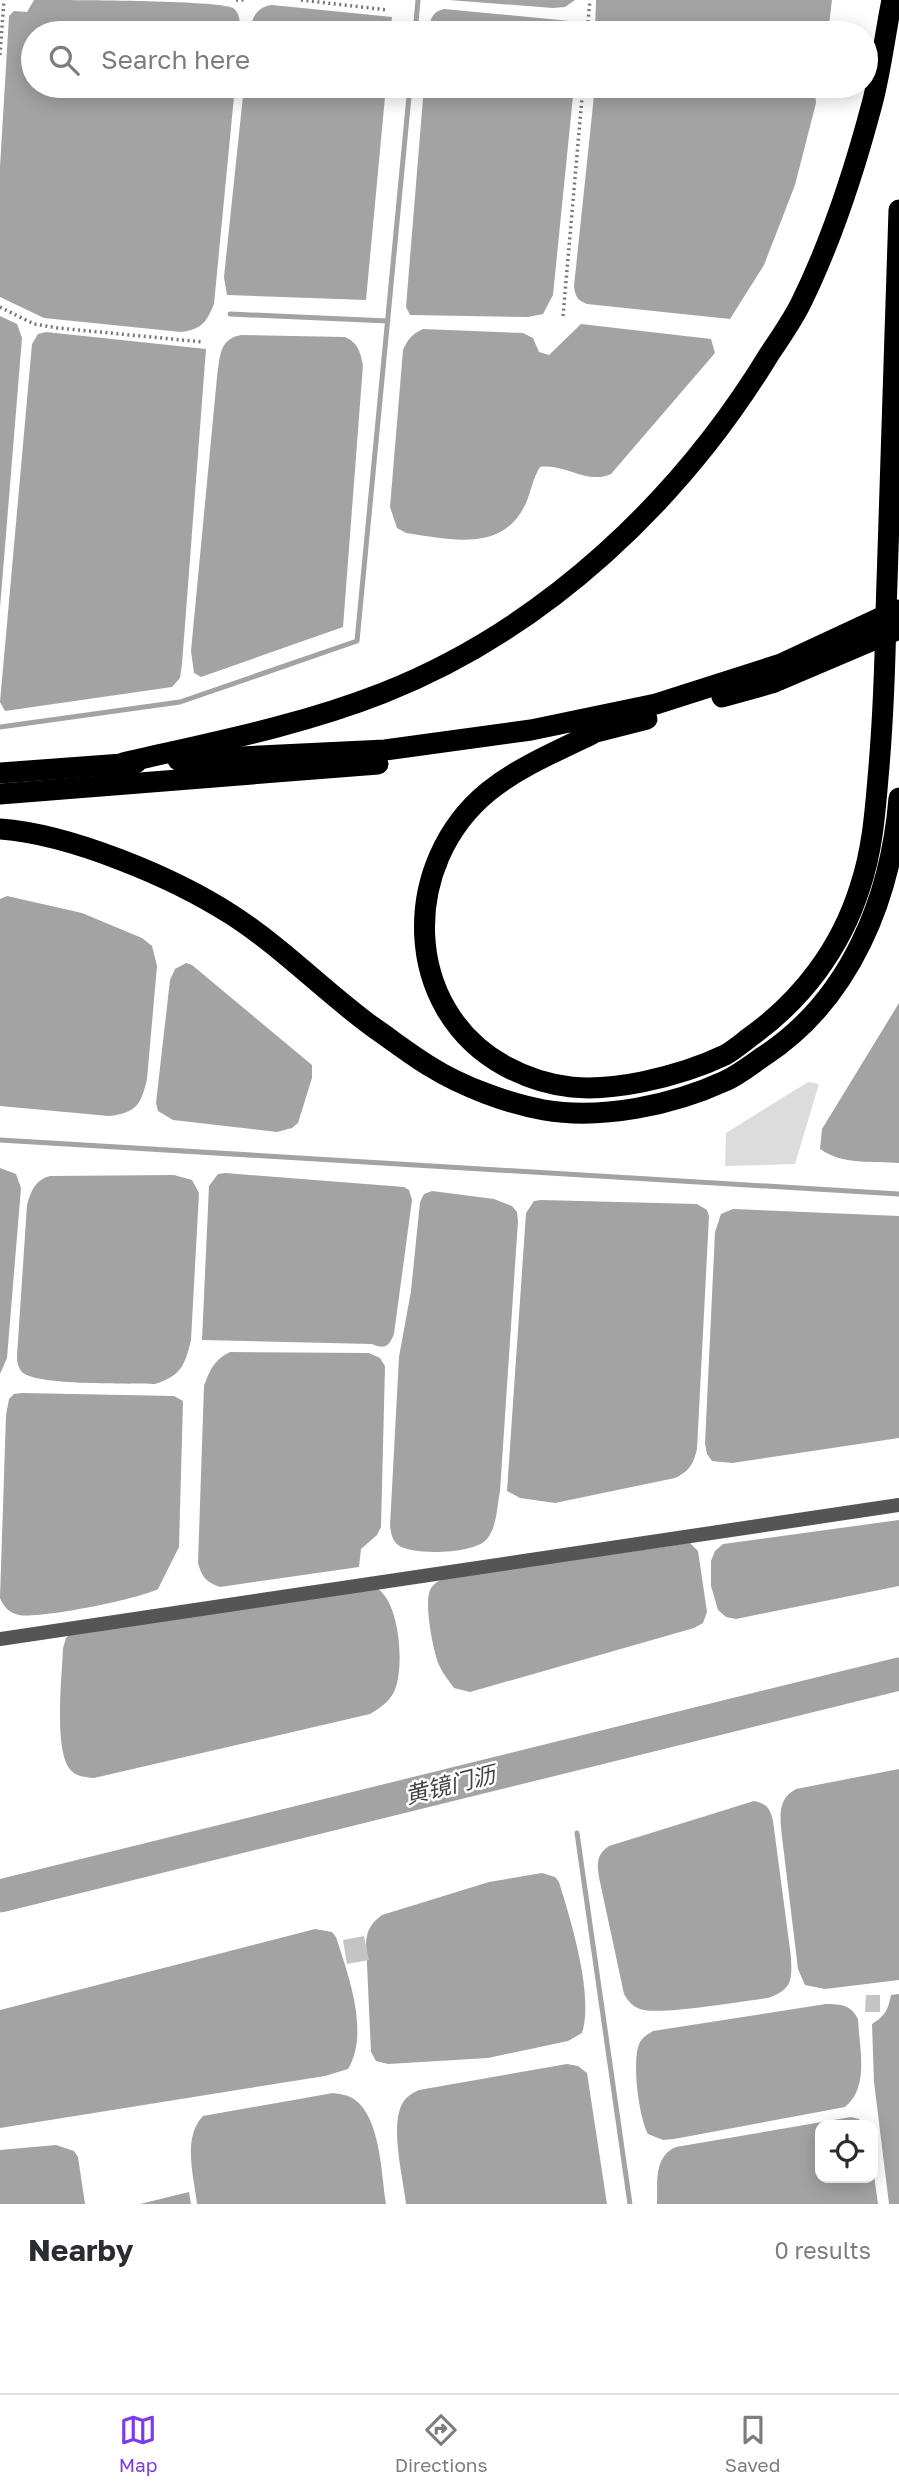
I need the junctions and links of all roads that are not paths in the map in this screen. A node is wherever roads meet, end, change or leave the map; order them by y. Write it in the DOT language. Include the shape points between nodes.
graph roads {
  1 [pos="892,0"];
  2 [pos="878,75"];
  3 [pos="874,98"];
  4 [pos="899,210"];
  5 [pos="899,609"];
  6 [pos="899,629"];
  7 [pos="592,734"];
  8 [pos="386,757"];
  9 [pos="122,763"];
  10 [pos="0,774"];
  11 [pos="0,794"];
  12 [pos="899,798"];
  13 [pos="0,829"];
  14 [pos="899,1505"];
  15 [pos="0,1639"];
  1 -- 2 [label="highway"];
  3 -- 9 [label="highway" via="846,194 800,305 745,396 680,478 607,553 536,609 461,657 384,693 296,723"];
  4 -- 7 [label="highway" via="883,724 875,819 861,886 839,938 809,984 771,1022 727,1054 674,1076 582,1089 526,1075 475,1044 441,999 426,961 423,918 431,876 450,834 487,792"];
  5 -- 8 [label="highway" via="781,664 656,704"];
  6 -- 7 [label="highway" via="772,683"];
  7 -- 8 [label="highway"];
  8 -- 9 [label="highway"];
  8 -- 11 [label="highway"];
  9 -- 10 [label="highway"];
  12 -- 13 [label="highway" via="885,887 860,950 824,1002 781,1045 727,1080 668,1102 601,1112 544,1110 486,1093 432,1068 232,915 165,879 95,850"];
  14 -- 15 [label="street"];
}
